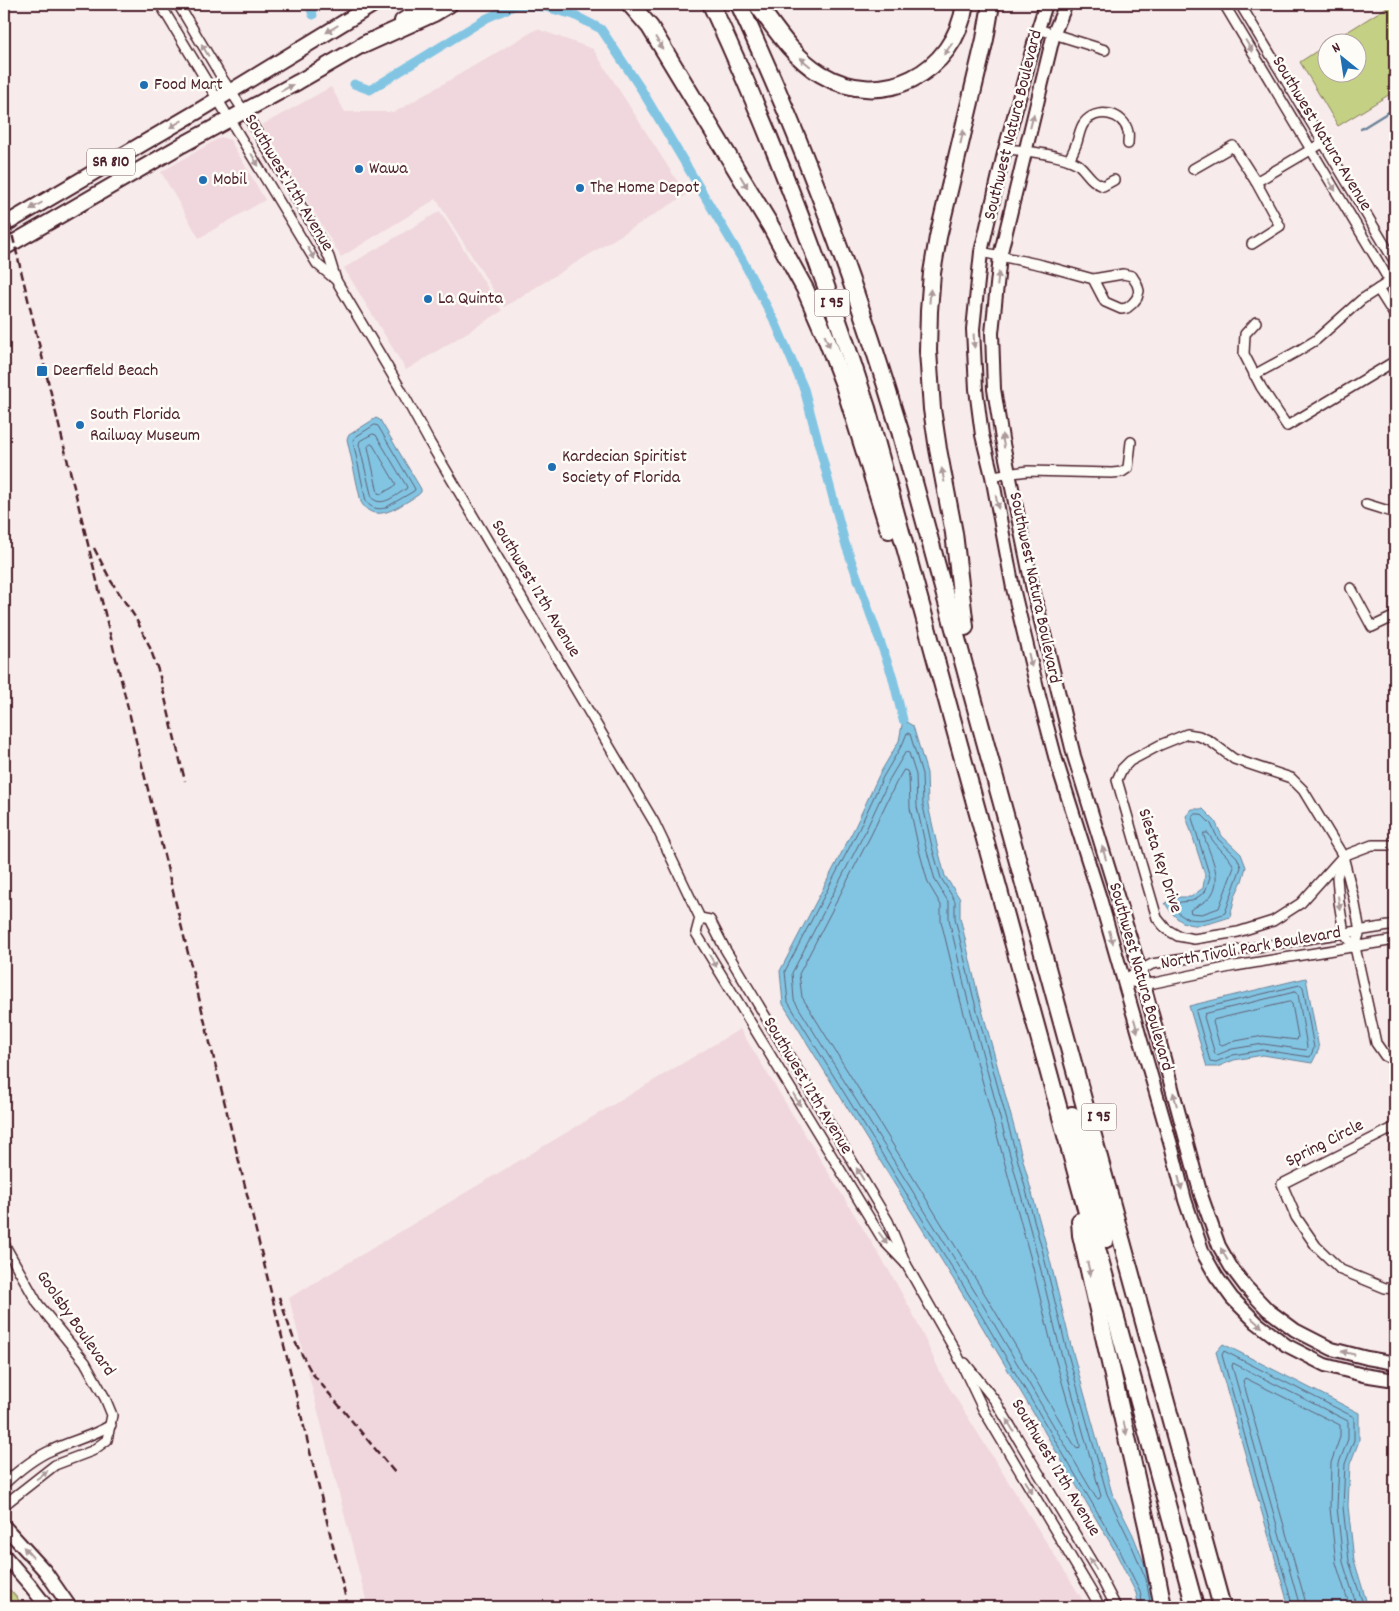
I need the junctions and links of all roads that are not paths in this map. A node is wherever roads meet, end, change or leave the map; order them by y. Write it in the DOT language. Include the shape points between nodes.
graph roads {
  1 [pos="160,4"];
  2 [pos="178,4"];
  3 [pos="374,4"];
  4 [pos="429,4"];
  5 [pos="449,4"];
  6 [pos="630,4"];
  7 [pos="711,4"];
  8 [pos="722,4"];
  9 [pos="739,4"];
  10 [pos="750,4"];
  11 [pos="757,4"];
  12 [pos="965,4"];
  13 [pos="991,4"];
  14 [pos="1046,4"];
  15 [pos="1066,4"];
  16 [pos="1224,4"];
  17 [pos="1240,4"];
  18 [pos="1038,29"];
  19 [pos="1054,33"];
  20 [pos="364,44"];
  21 [pos="1104,50"];
  22 [pos="230,91"];
  23 [pos="217,99"];
  24 [pos="244,111"];
  25 [pos="230,119"];
  26 [pos="1324,142"];
  27 [pos="1128,144"];
  28 [pos="1005,149"];
  29 [pos="1025,150"];
  30 [pos="1311,150"];
  31 [pos="1069,160"];
  32 [pos="1193,169"];
  33 [pos="1114,180"];
  34 [pos="1256,182"];
  35 [pos="4,225"];
  36 [pos="1252,244"];
  37 [pos="4,248"];
  38 [pos="981,252"];
  39 [pos="1000,256"];
  40 [pos="1395,262"];
  41 [pos="336,280"];
  42 [pos="1093,280"];
  43 [pos="1393,280"];
  44 [pos="1378,289"];
  45 [pos="1395,290"];
  46 [pos="1395,316"];
  47 [pos="1256,322"];
  48 [pos="1395,361"];
  49 [pos="1254,375"];
  50 [pos="1130,442"];
  51 [pos="1009,474"];
  52 [pos="992,476"];
  53 [pos="1366,504"];
  54 [pos="1395,513"];
  55 [pos="1350,588"];
  56 [pos="924,613"];
  57 [pos="1395,616"];
  58 [pos="965,627"];
  59 [pos="1395,845"];
  60 [pos="1343,856"];
  61 [pos="700,918"];
  62 [pos="1395,925"];
  63 [pos="1360,930"];
  64 [pos="1344,933"];
  65 [pos="1395,940"];
  66 [pos="1280,944"];
  67 [pos="1355,947"];
  68 [pos="1216,954"];
  69 [pos="1282,958"];
  70 [pos="1219,969"];
  71 [pos="1140,970"];
  72 [pos="1123,980"];
  73 [pos="1143,984"];
  74 [pos="1395,1061"];
  75 [pos="1395,1127"];
  76 [pos="1075,1169"];
  77 [pos="4,1244"];
  78 [pos="906,1264"];
  79 [pos="1395,1288"];
  80 [pos="956,1352"];
  81 [pos="1395,1362"];
  82 [pos="1395,1380"];
  83 [pos="111,1425"];
  84 [pos="4,1484"];
  85 [pos="4,1505"];
  86 [pos="4,1526"];
  87 [pos="4,1555"];
  88 [pos="47,1607"];
  89 [pos="70,1607"];
  90 [pos="1100,1607"];
  91 [pos="1116,1607"];
  92 [pos="1163,1607"];
  93 [pos="1195,1607"];
  94 [pos="1206,1607"];
  95 [pos="1222,1607"];
  96 [pos="1233,1607"];
  1 -- 23 [label="street, Southwest 12th Avenue"];
  22 -- 2 [label="street, Southwest 12th Avenue, one-way"];
  3 -- 22 [label="main road, SR 810, one-way"];
  4 -- 20 [label="main road, SR 810"];
  5 -- 20 [label="highway"];
  6 -- 56 [label="highway, one-way" via="650,27 805,289 844,385 900,564"];
  7 -- 56 [label="highway, I 95" via="772,142 828,290 866,408"];
  8 -- 94 [label="highway" via="805,199 875,402"];
  9 -- 95 [label="highway" via="824,204 900,431"];
  10 -- 58 [label="highway, I 95" via="816,156 873,313 918,457"];
  12 -- 11 [label="highway, one-way" via="958,32 938,61 900,84 866,88 831,79 806,63"];
  58 -- 13 [label="highway, one-way" via="954,533 932,409 928,331 938,237"];
  14 -- 18 [label="street, Southwest Natura Boulevard"];
  15 -- 19 [label="street, Southwest Natura Boulevard"];
  16 -- 30 [label="street, Southwest Natura Avenue, one-way"];
  17 -- 26 [label="street, Southwest Natura Avenue"];
  18 -- 19 [label="street"];
  18 -- 28 [label="street, Southwest Natura Boulevard"];
  19 -- 21 [label="street"];
  29 -- 19 [label="street, Southwest Natura Boulevard, one-way"];
  24 -- 20 [label="main road, SR 810, one-way"];
  22 -- 23 [label="main road, SR 810"];
  22 -- 24 [label="street, Southwest 12th Avenue"];
  23 -- 25 [label="street, Southwest 12th Avenue"];
  23 -- 35 [label="main road, SR 810, one-way"];
  24 -- 25 [label="main road, SR 810"];
  24 -- 41 [label="street, Southwest 12th Avenue" via="314,228 329,257"];
  25 -- 37 [label="main road, SR 810"];
  25 -- 41 [label="street, Southwest 12th Avenue, one-way" via="317,264"];
  26 -- 30 [label="street"];
  26 -- 40 [label="street, Southwest Natura Avenue"];
  27 -- 31 [label="street" via="1128,132 1117,116 1107,112 1097,114 1083,124"];
  28 -- 29 [label="street"];
  28 -- 38 [label="street, Southwest Natura Boulevard"];
  29 -- 31 [label="street"];
  29 -- 39 [label="street, Southwest Natura Boulevard"];
  30 -- 34 [label="street"];
  30 -- 43 [label="street, Southwest Natura Avenue, one-way"];
  31 -- 33 [label="street" via="1094,182 1103,186"];
  32 -- 34 [label="street" via="1233,146"];
  34 -- 36 [label="street" via="1280,226"];
  38 -- 39 [label="street"];
  38 -- 52 [label="street, Southwest Natura Boulevard, one-way" via="973,328 976,389"];
  39 -- 42 [label="street"];
  51 -- 39 [label="street, Southwest Natura Boulevard, one-way" via="994,389 992,333"];
  41 -- 61 [label="street, Southwest 12th Avenue" via="650,815"];
  42 -- 42 [label="street" via="1105,302 1121,309 1127,308 1137,298 1139,291 1132,276 1123,274"];
  43 -- 44 [label="street"];
  43 -- 45 [label="street, Southwest Natura Avenue"];
  44 -- 46 [label="street"];
  44 -- 49 [label="street" via="1316,340"];
  47 -- 49 [label="street" via="1245,334 1244,341 1244,354"];
  48 -- 49 [label="street" via="1287,426"];
  50 -- 51 [label="street, Southwest Natura Boulevard" via="1128,468 1122,472 1028,470"];
  51 -- 52 [label="street, Southwest Natura Boulevard"];
  71 -- 51 [label="street, Southwest Natura Boulevard, one-way" via="1074,756 1032,585"];
  52 -- 72 [label="street, Southwest Natura Boulevard, one-way" via="1013,588 1041,706"];
  53 -- 54 [label="street"];
  55 -- 57 [label="street" via="1372,627"];
  56 -- 76 [label="highway, I 95"];
  58 -- 96 [label="highway, I 95"];
  59 -- 60 [label="street, Siesta Key Drive" via="1372,845"];
  60 -- 60 [label="street, Siesta Key Drive" via="1303,790 1291,778 1234,759 1199,736 1187,734 1130,761 1117,780 1157,918 1178,936 1194,939 1238,932 1273,921 1301,903"];
  60 -- 63 [label="street"];
  60 -- 64 [label="street, one-way" via="1337,877"];
  78 -- 61 [label="street, Southwest 12th Avenue, one-way" via="888,1221 710,920"];
  61 -- 78 [label="street, Southwest 12th Avenue, one-way" via="696,932 883,1240"];
  62 -- 63 [label="street, North Tivoli Park Boulevard"];
  63 -- 64 [label="street, North Tivoli Park Boulevard"];
  63 -- 67 [label="street"];
  64 -- 66 [label="street, North Tivoli Park Boulevard"];
  64 -- 67 [label="street"];
  65 -- 67 [label="street, North Tivoli Park Boulevard"];
  66 -- 68 [label="street, North Tivoli Park Boulevard"];
  66 -- 69 [label="street"];
  67 -- 69 [label="street, North Tivoli Park Boulevard"];
  67 -- 74 [label="street" via="1376,1043 1385,1056"];
  68 -- 70 [label="street"];
  68 -- 71 [label="street, North Tivoli Park Boulevard" via="1152,964"];
  69 -- 70 [label="street, North Tivoli Park Boulevard"];
  70 -- 73 [label="street, North Tivoli Park Boulevard"];
  71 -- 72 [label="street, North Tivoli Park Boulevard"];
  71 -- 73 [label="street, Southwest Natura Boulevard"];
  72 -- 73 [label="street, North Tivoli Park Boulevard"];
  72 -- 82 [label="street, Southwest Natura Boulevard, one-way" via="1185,1200 1203,1253 1216,1276 1257,1323 1286,1345 1325,1365"];
  81 -- 73 [label="street, Southwest Natura Boulevard, one-way" via="1332,1349 1295,1330 1268,1310 1231,1267 1201,1195"];
  75 -- 79 [label="street, Spring Circle" via="1282,1184 1296,1218 1316,1246 1341,1270 1385,1288"];
  76 -- 92 [label="highway, one-way" via="1081,1235"];
  76 -- 93 [label="highway, I 95"];
  77 -- 83 [label="street, Goolsby Boulevard" via="38,1304 85,1362 105,1398 112,1415"];
  78 -- 80 [label="street, Southwest 12th Avenue"];
  80 -- 90 [label="street, Southwest 12th Avenue, one-way" via="983,1409"];
  91 -- 80 [label="street, Southwest 12th Avenue, one-way" via="996,1402"];
  83 -- 84 [label="street" via="97,1434 51,1450"];
  85 -- 83 [label="street, one-way" via="55,1465 92,1451 107,1440"];
  89 -- 86 [label="street, one-way" via="45,1571"];
  87 -- 88 [label="street"];
}
